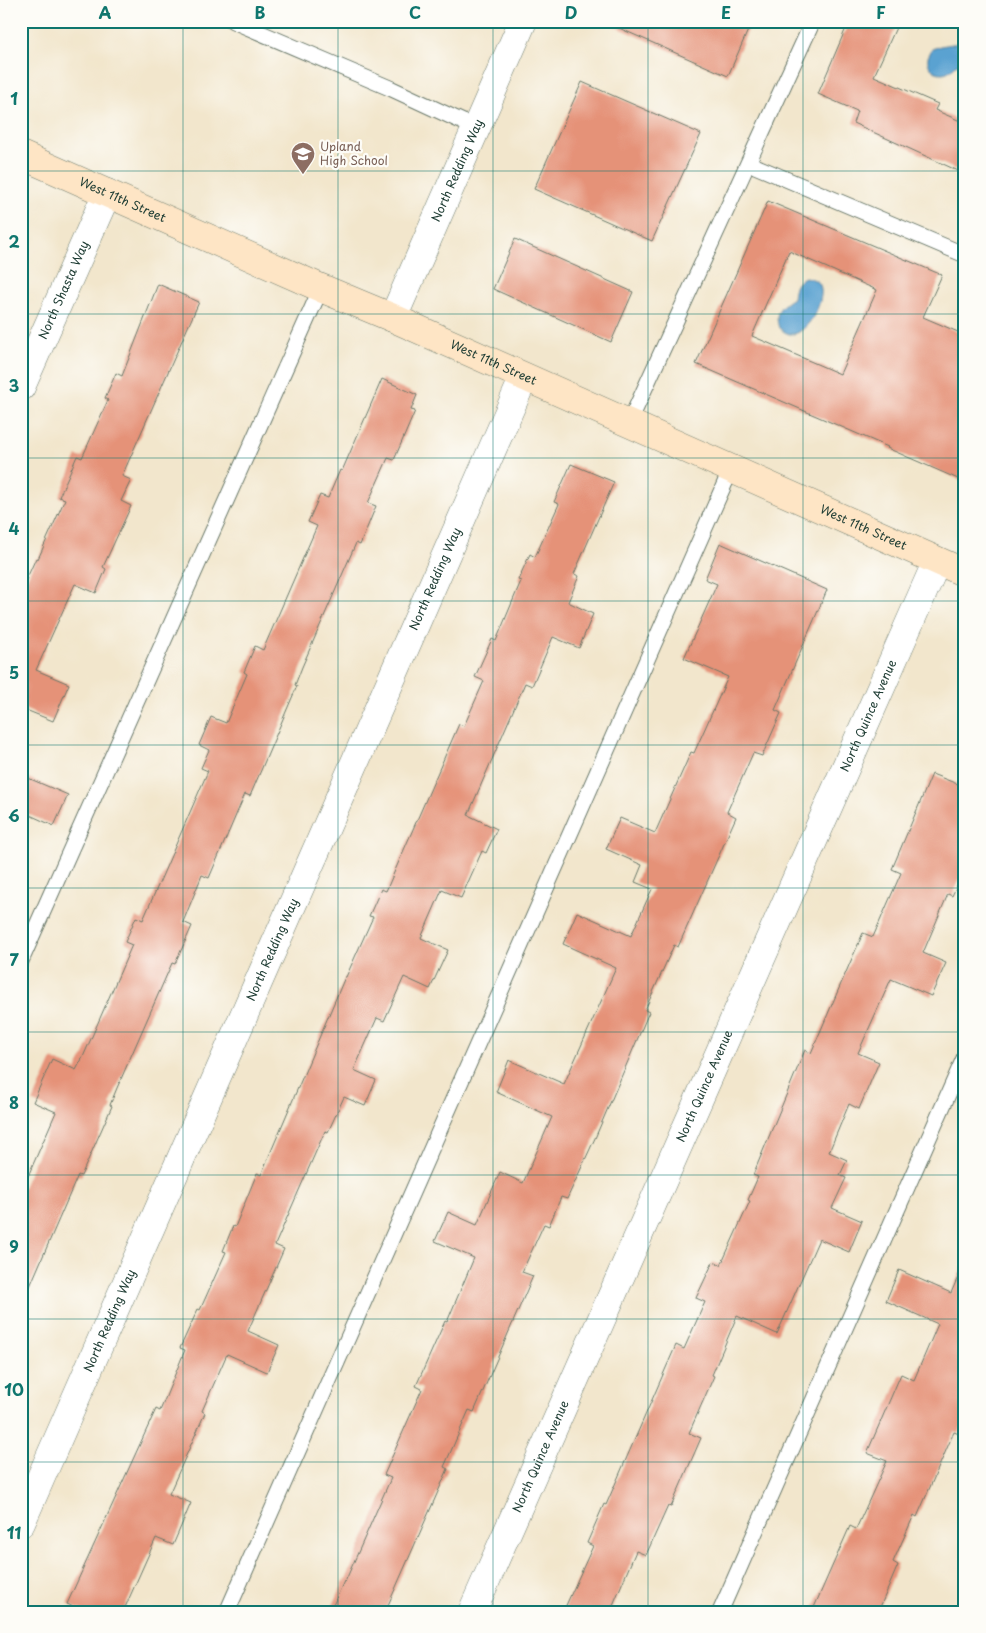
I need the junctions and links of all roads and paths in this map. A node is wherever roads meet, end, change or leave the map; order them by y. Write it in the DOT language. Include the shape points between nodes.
graph roads {
  1 [pos="233,21"];
  2 [pos="523,21"];
  3 [pos="813,21"];
  4 [pos="476,128"];
  5 [pos="21,155"];
  6 [pos="748,163"];
  7 [pos="108,193"];
  8 [pos="965,255"];
  9 [pos="321,288"];
  10 [pos="393,318"];
  11 [pos="524,377"];
  12 [pos="21,387"];
  13 [pos="629,424"];
  14 [pos="731,469"];
  15 [pos="938,561"];
  16 [pos="965,573"];
  17 [pos="21,961"];
  18 [pos="965,1056"];
  19 [pos="21,1523"];
  20 [pos="227,1612"];
  21 [pos="472,1612"];
  22 [pos="720,1612"];
  1 -- 4 [label="lane" via="392,88"];
  2 -- 4 [label="street, North Redding Way"];
  3 -- 6 [label="lane"];
  4 -- 10 [label="street, North Redding Way"];
  5 -- 7 [label="street, West 11th Street"];
  6 -- 8 [label="lane"];
  6 -- 13 [label="lane"];
  7 -- 9 [label="street, West 11th Street"];
  7 -- 12 [label="street, North Shasta Way"];
  9 -- 10 [label="street, West 11th Street"];
  9 -- 17 [label="lane"];
  10 -- 11 [label="street, West 11th Street"];
  11 -- 13 [label="street, West 11th Street"];
  11 -- 19 [label="street, North Redding Way"];
  13 -- 14 [label="street, West 11th Street"];
  14 -- 15 [label="street, West 11th Street"];
  14 -- 20 [label="lane"];
  15 -- 16 [label="street, West 11th Street"];
  15 -- 21 [label="street, North Quince Avenue"];
  18 -- 22 [label="lane"];
}
